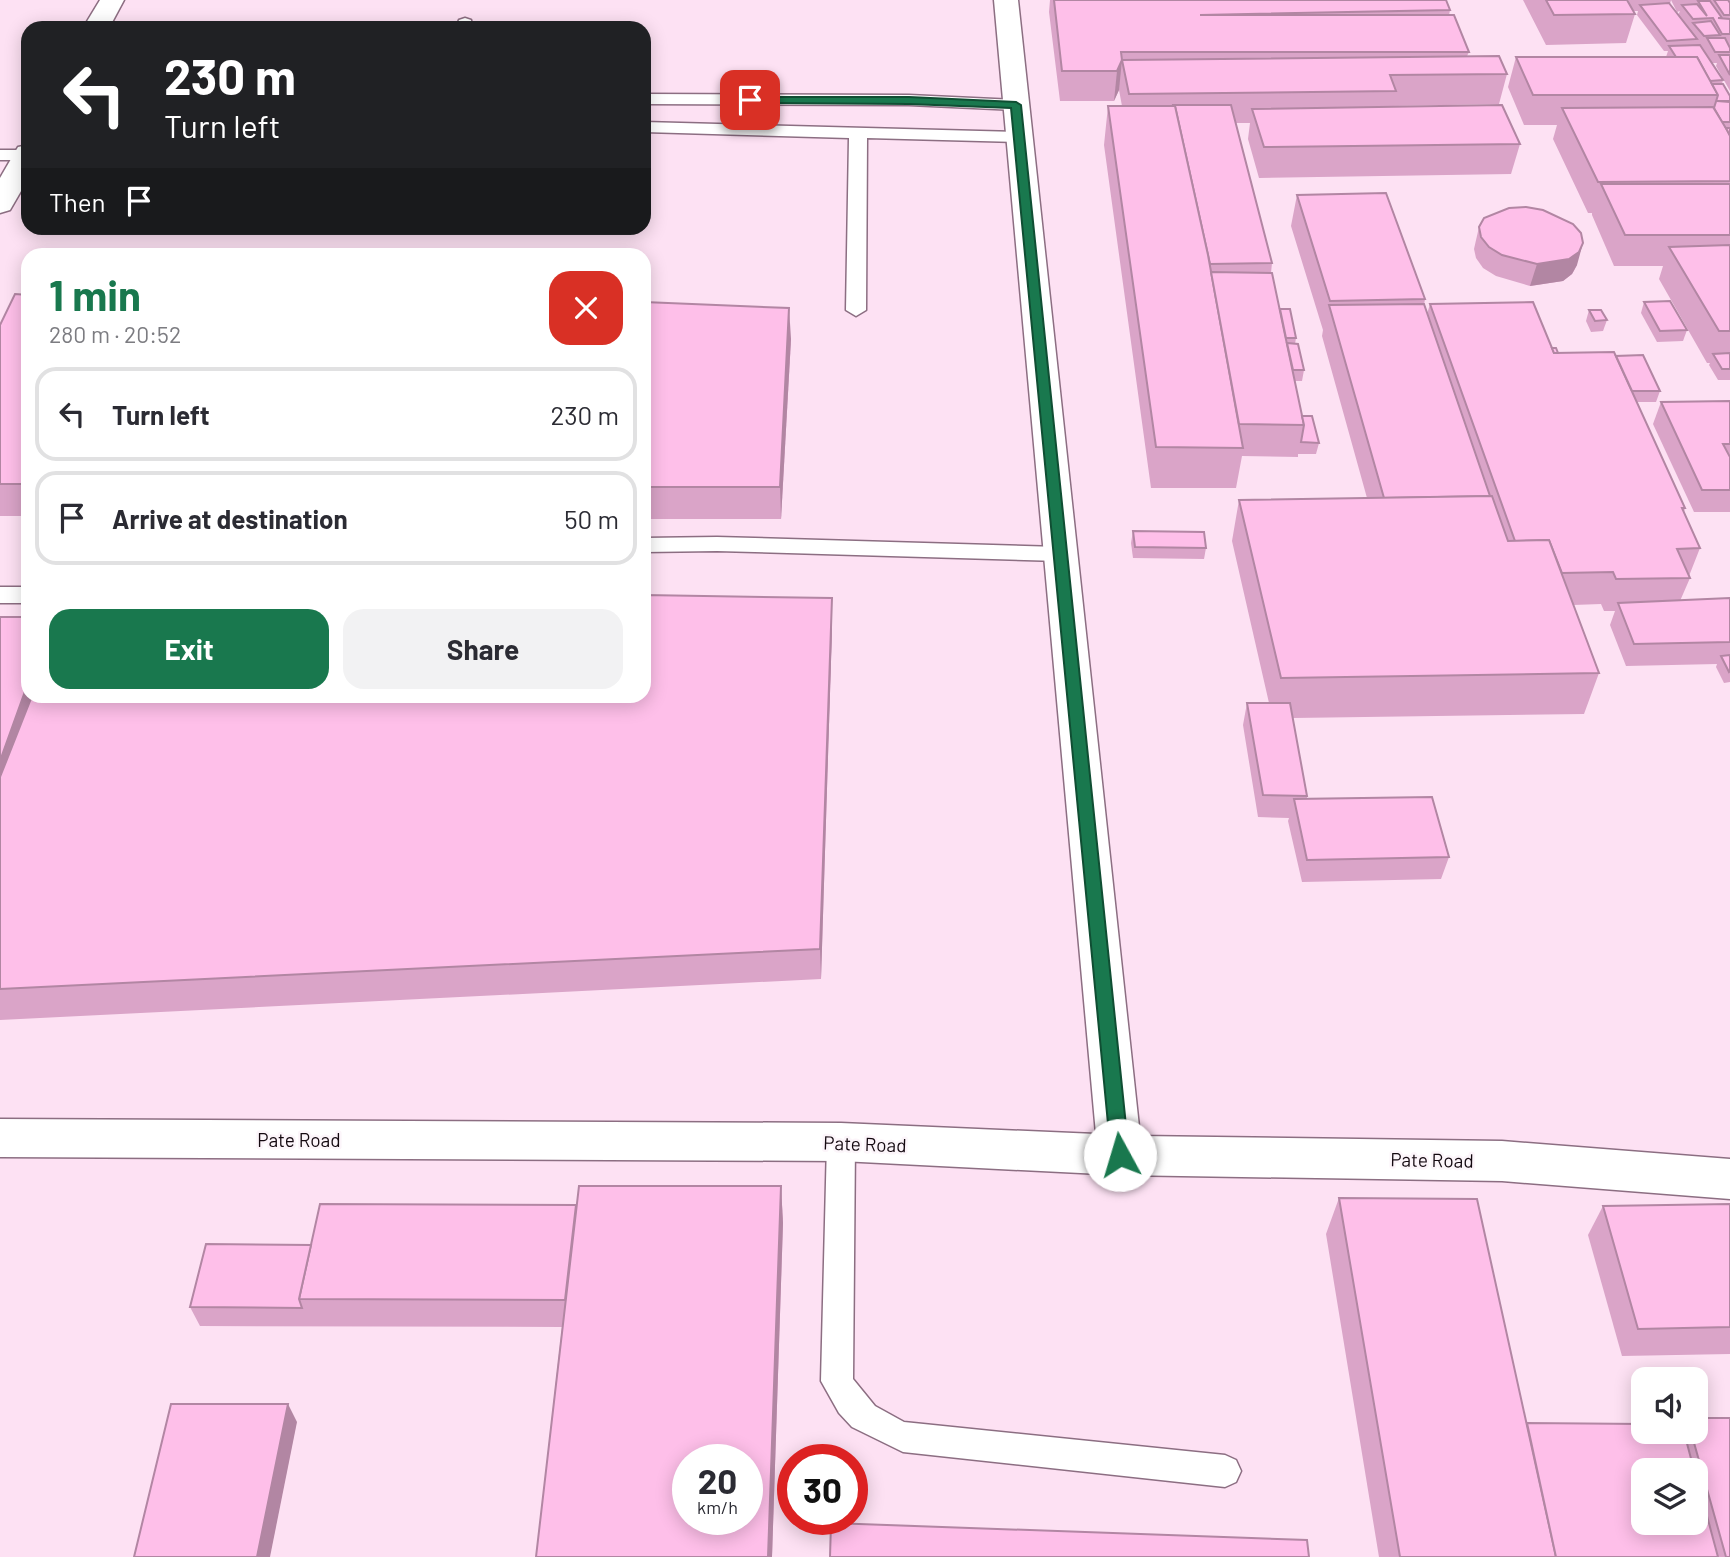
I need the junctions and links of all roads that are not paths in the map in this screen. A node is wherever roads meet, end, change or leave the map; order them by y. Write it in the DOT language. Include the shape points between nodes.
graph roads {
  1 [pos="111,0"];
  2 [pos="1006,0"];
  3 [pos="100,21"];
  4 [pos="651,99"];
  5 [pos="1018,121"];
  6 [pos="651,127"];
  7 [pos="858,132"];
  8 [pos="18,154"];
  9 [pos="0,204"];
  10 [pos="856,310"];
  11 [pos="651,545"];
  12 [pos="1059,554"];
  13 [pos="0,595"];
  14 [pos="21,595"];
  15 [pos="0,1138"];
  16 [pos="841,1142"];
  17 [pos="1120,1155"];
  18 [pos="1730,1179"];
  19 [pos="1225,1471"];
  1 -- 3 [label="street"];
  2 -- 5 [label="street"];
  4 -- 5 [label="lane" via="909,100"];
  5 -- 7 [label="lane"];
  5 -- 12 [label="street"];
  6 -- 7 [label="lane"];
  7 -- 10 [label="lane"];
  8 -- 9 [label="street"];
  11 -- 12 [label="lane"];
  12 -- 17 [label="street"];
  13 -- 14 [label="lane"];
  15 -- 16 [label="street, Pate Road"];
  16 -- 17 [label="street, Pate Road"];
  16 -- 19 [label="lane" via="837,1381 847,1401 869,1423 903,1437"];
  17 -- 18 [label="street, Pate Road" via="1502,1161"];
}
